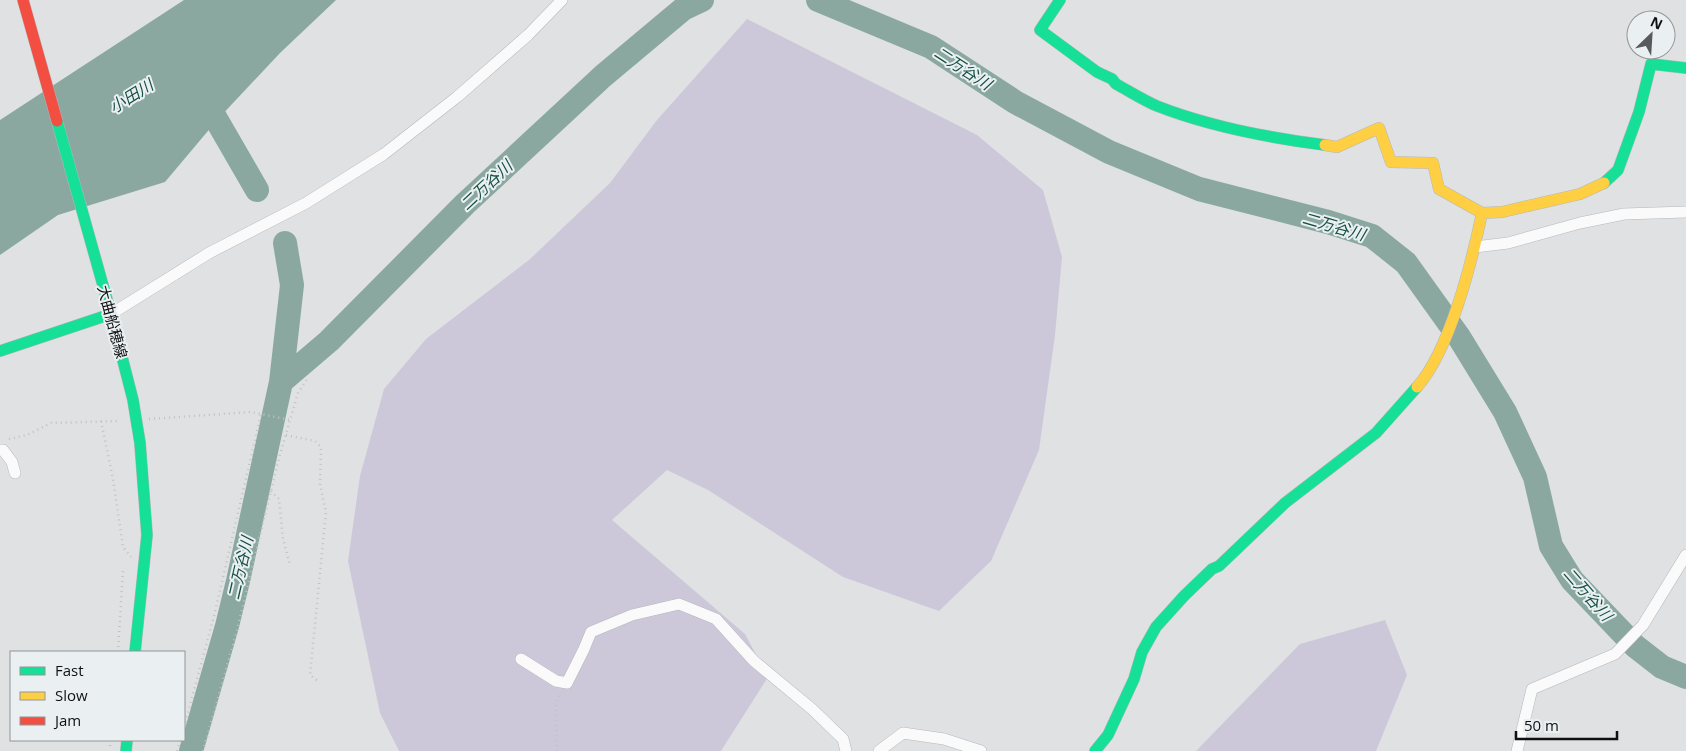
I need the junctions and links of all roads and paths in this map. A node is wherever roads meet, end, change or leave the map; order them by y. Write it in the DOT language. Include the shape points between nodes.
graph roads {
  1 [pos="23,0"];
  2 [pos="562,0"];
  3 [pos="1060,0"];
  4 [pos="1686,68"];
  5 [pos="1686,212"];
  6 [pos="1482,213"];
  7 [pos="1475,247"];
  8 [pos="111,314"];
  9 [pos="0,351"];
  10 [pos="308,378"];
  11 [pos="263,414"];
  12 [pos="148,419"];
  13 [pos="119,420"];
  14 [pos="291,420"];
  15 [pos="101,421"];
  16 [pos="286,435"];
  17 [pos="6,439"];
  18 [pos="0,450"];
  19 [pos="15,473"];
  20 [pos="271,491"];
  21 [pos="1686,555"];
  22 [pos="144,563"];
  23 [pos="290,565"];
  24 [pos="123,570"];
  25 [pos="118,651"];
  26 [pos="136,651"];
  27 [pos="521,659"];
  28 [pos="319,682"];
  29 [pos="567,683"];
  30 [pos="185,723"];
  31 [pos="203,751"];
  32 [pos="557,751"];
  33 [pos="846,751"];
  34 [pos="879,751"];
  35 [pos="980,751"];
  36 [pos="1095,751"];
  37 [pos="1517,751"];
  1 -- 8 [label="street, 大曲船穂線"];
  2 -- 8 [label="street" via="458,97 384,154 306,203 209,253"];
  3 -- 6 [label="street" via="1040,30 1097,72 1155,105 1224,127 1337,147 1379,128 1391,162 1433,163 1439,189"];
  4 -- 6 [label="street" via="1651,64 1639,112 1618,170 1603,184 1580,194 1502,212"];
  5 -- 7 [label="street" via="1624,214 1508,243"];
  6 -- 7 [label="street"];
  7 -- 36 [label="street" via="1446,336 1426,377 1376,433 1285,503 1191,589 1156,627 1142,652 1134,679 1108,735"];
  8 -- 9 [label="street"];
  8 -- 22 [label="street, 大曲船穂線" via="133,400 140,443 147,535"];
  10 -- 14 [label="path" via="298,393"];
  11 -- 12 [label="path" via="251,412"];
  11 -- 14 [label="path"];
  11 -- 30 [label="path"];
  13 -- 15 [label="path"];
  14 -- 16 [label="path"];
  15 -- 17 [label="path" via="51,423 27,435"];
  15 -- 22 [label="path" via="123,547 129,556"];
  16 -- 20 [label="path"];
  16 -- 28 [label="path" via="315,441 321,447 320,486 326,512 310,675"];
  18 -- 19 [label="street" via="12,462"];
  20 -- 23 [label="path" via="279,499 283,539"];
  20 -- 31 [label="path"];
  21 -- 37 [label="street" via="1643,625 1615,654 1532,689"];
  22 -- 26 [label="street, 大曲船穂線"];
  24 -- 25 [label="path"];
  27 -- 29 [label="street" via="556,681"];
  29 -- 32 [label="path" via="556,702"];
  29 -- 33 [label="street" via="591,632 632,615 679,604 716,619 754,661 843,739"];
  34 -- 35 [label="street" via="903,733 944,739"];
}
